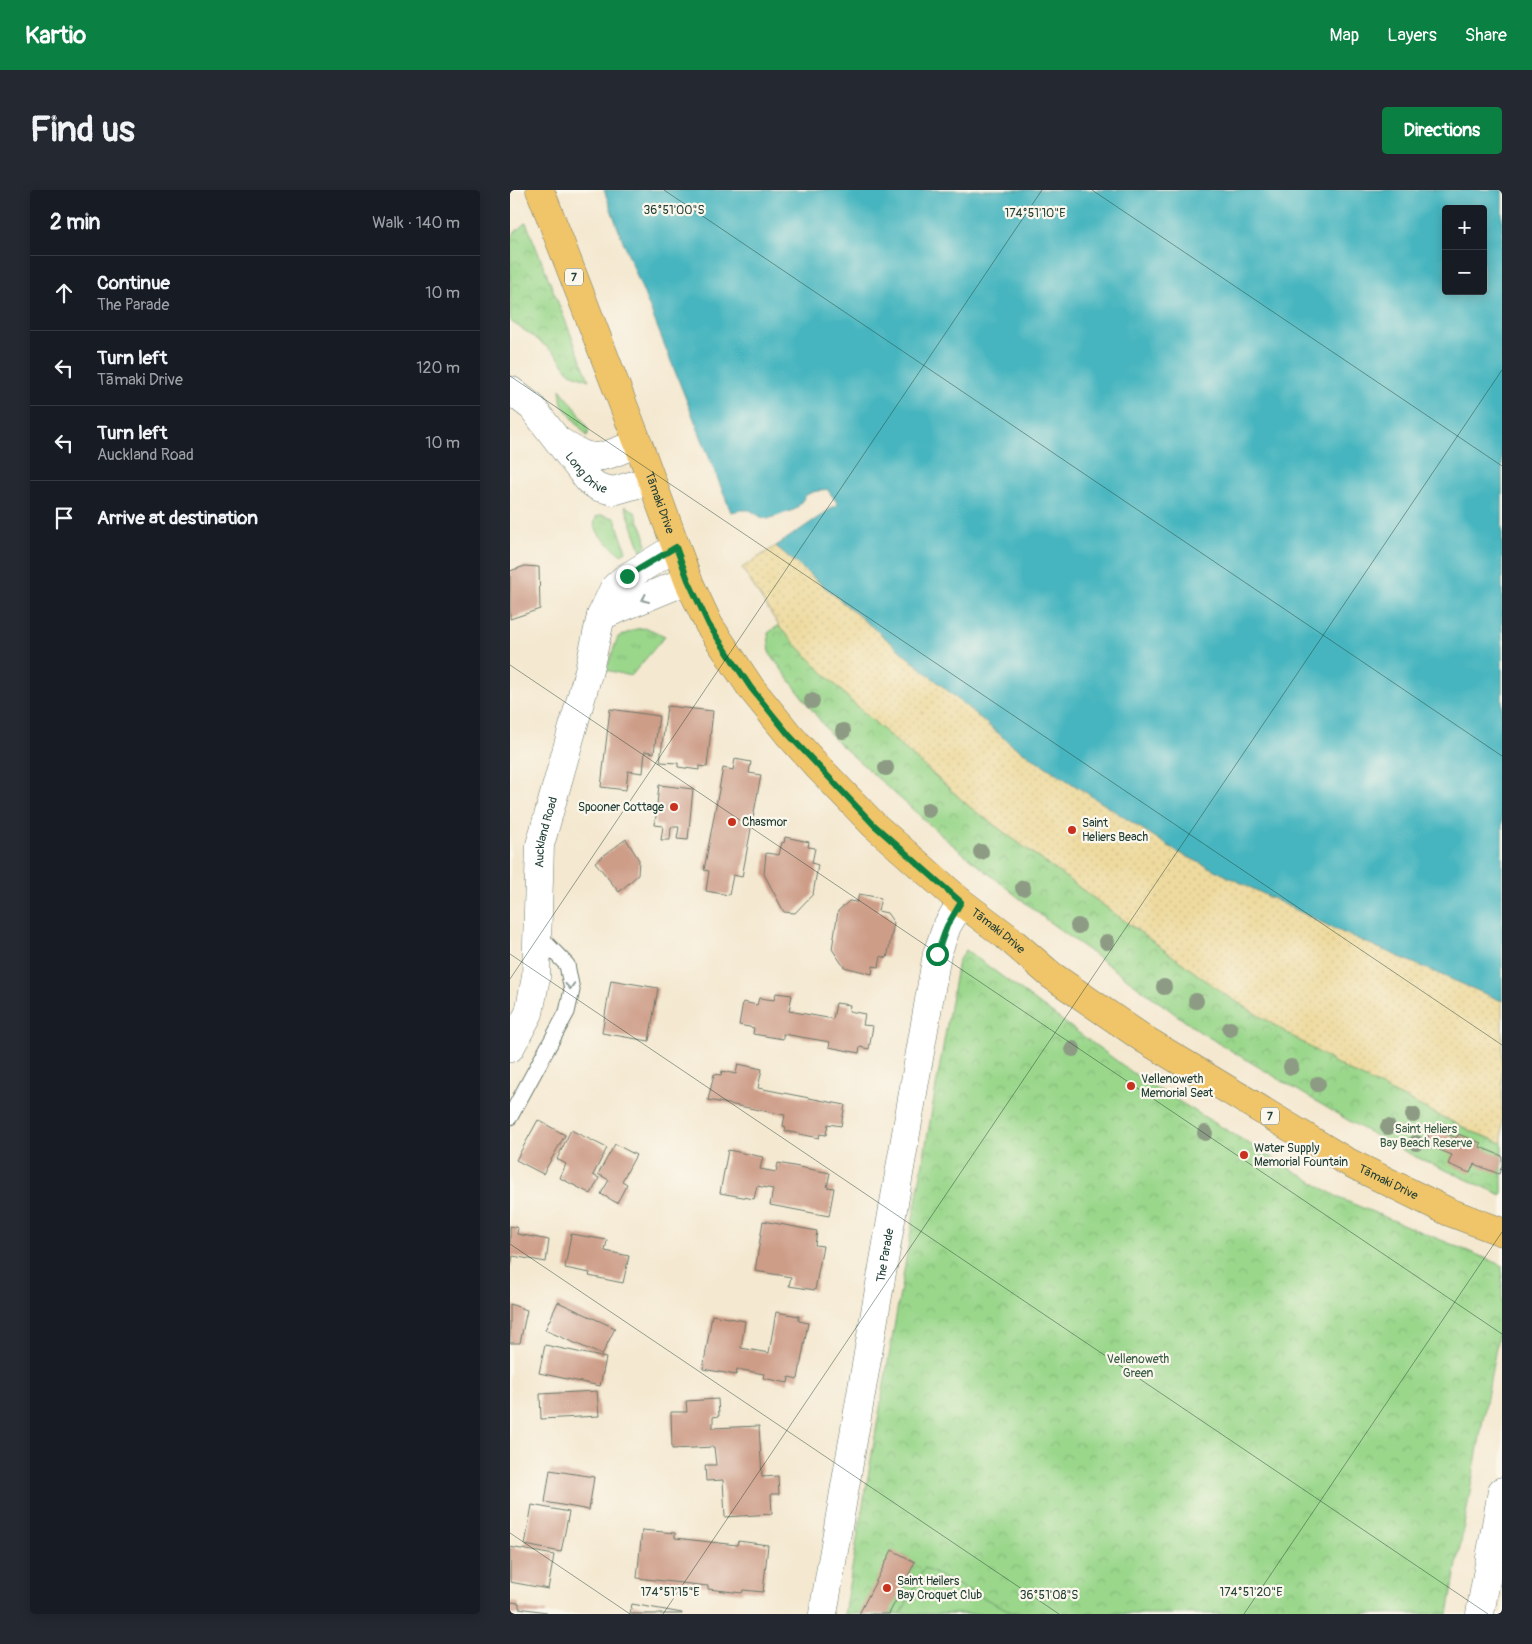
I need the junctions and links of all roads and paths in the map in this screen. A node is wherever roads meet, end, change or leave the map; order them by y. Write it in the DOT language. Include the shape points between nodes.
graph roads {
  1 [pos="540,190"];
  2 [pos="510,390"];
  3 [pos="558,440"];
  4 [pos="638,443"];
  5 [pos="651,480"];
  6 [pos="676,547"];
  7 [pos="688,580"];
  8 [pos="602,616"];
  9 [pos="961,902"];
  10 [pos="536,932"];
  11 [pos="510,1048"];
  12 [pos="510,1118"];
  13 [pos="1502,1232"];
  14 [pos="1502,1491"];
  15 [pos="823,1614"];
  16 [pos="1480,1614"];
  1 -- 4 [label="main road, Tāmaki Drive / 7"];
  2 -- 3 [label="street, Long Drive" via="532,407"];
  3 -- 4 [label="street, Long Drive" via="575,452 597,458"];
  3 -- 5 [label="street, Long Drive" via="588,480 598,487 613,492"];
  4 -- 5 [label="main road, Tāmaki Drive / 7"];
  5 -- 6 [label="main road, Tāmaki Drive / 7"];
  6 -- 7 [label="main road, Tāmaki Drive / 7"];
  6 -- 8 [label="street, Auckland Road" via="614,588"];
  7 -- 8 [label="street, one-way"];
  7 -- 9 [label="main road, Tāmaki Drive / 7" via="709,625 751,688 789,735 874,825"];
  8 -- 10 [label="street, Auckland Road" via="540,846"];
  9 -- 13 [label="main road, Tāmaki Drive / 7" via="1051,975 1181,1062 1344,1160 1450,1212"];
  9 -- 15 [label="street, The Parade" via="947,926 937,954"];
  10 -- 11 [label="street, Auckland Road" via="536,977 529,1013"];
  10 -- 12 [label="lane, one-way" via="568,965 572,990 567,1012"];
  14 -- 16 [label="street"];
}
